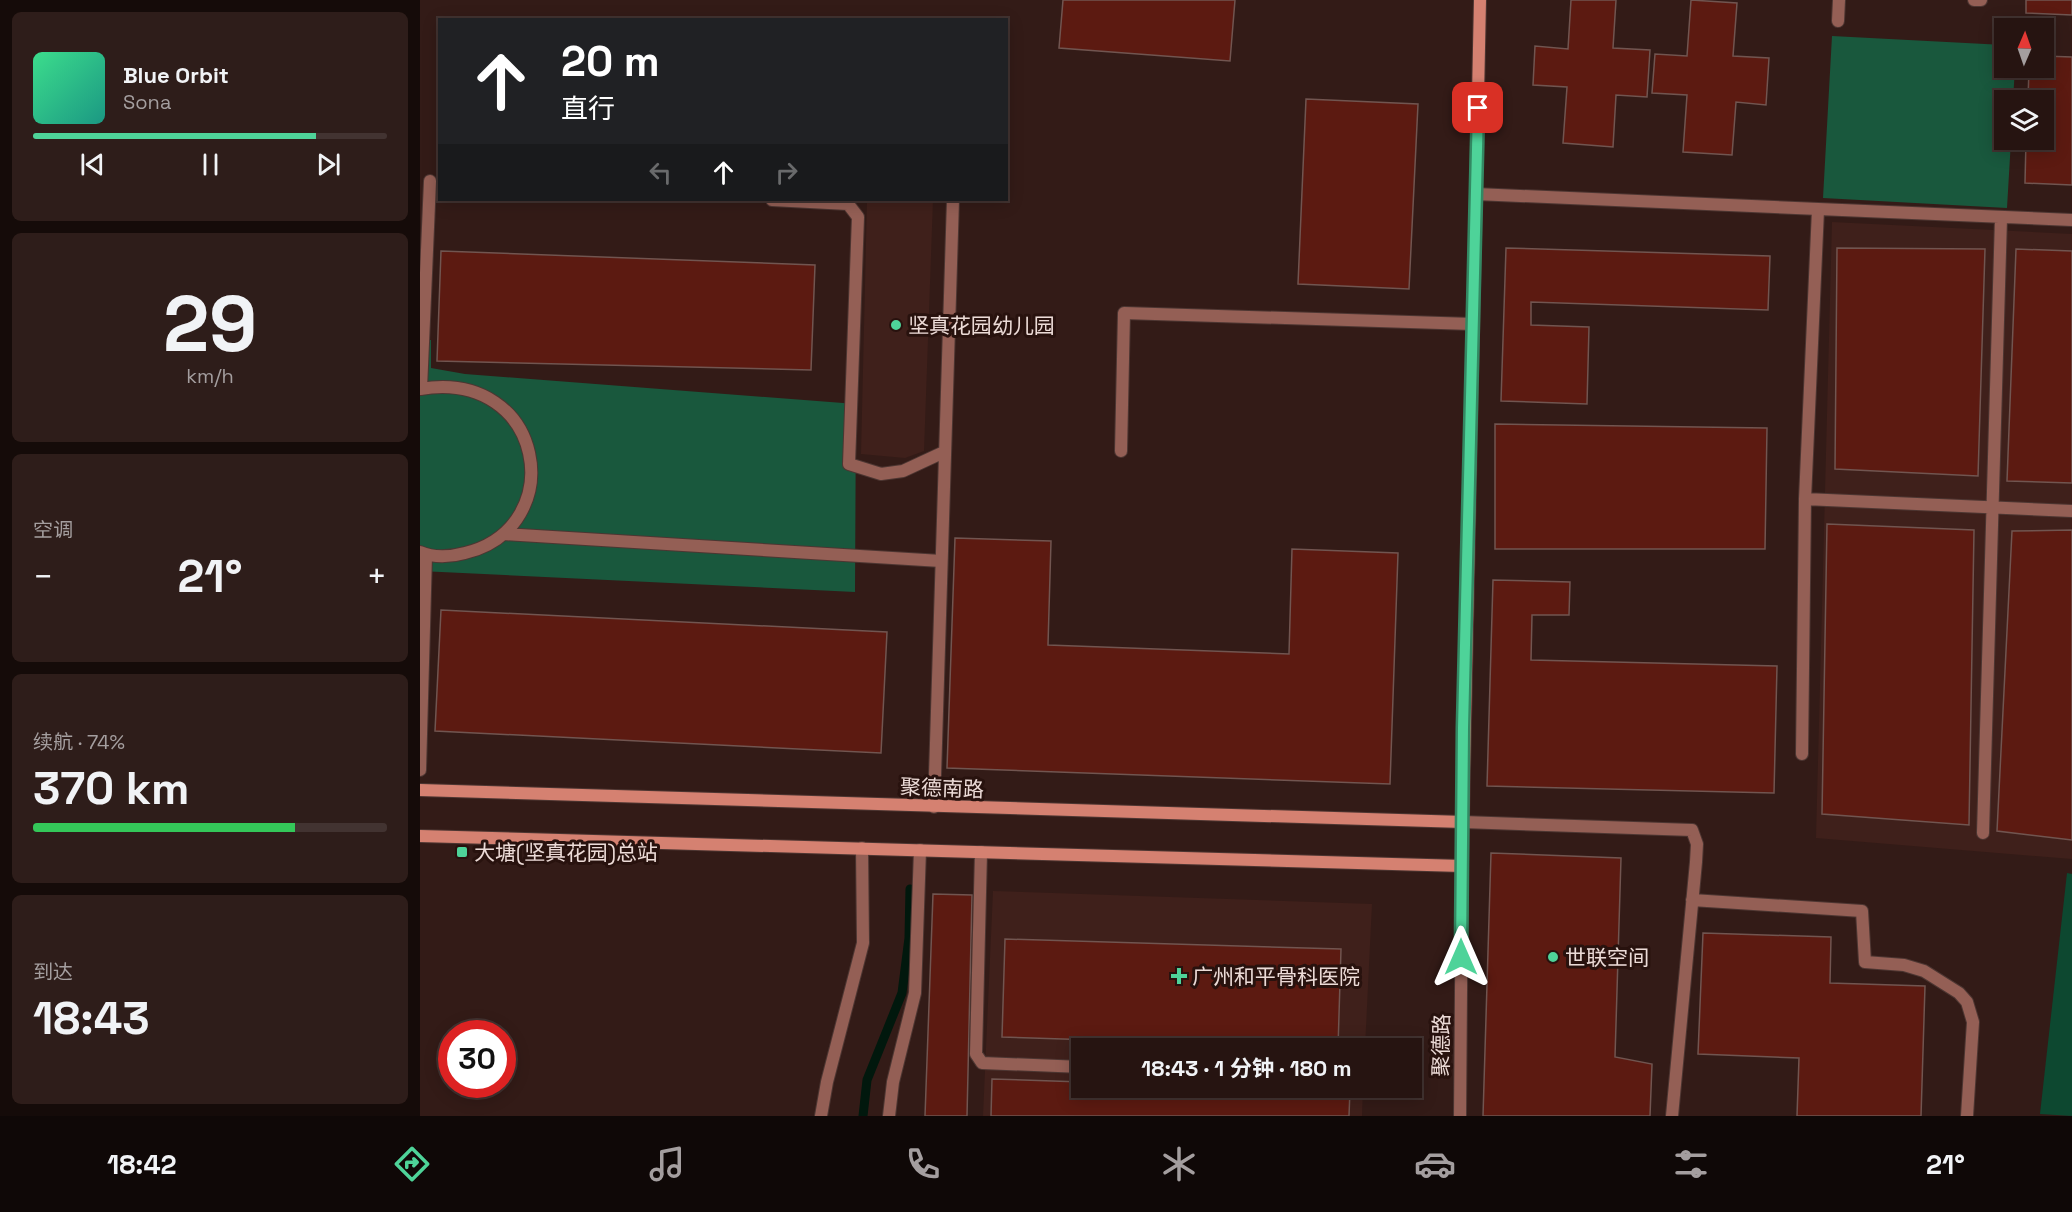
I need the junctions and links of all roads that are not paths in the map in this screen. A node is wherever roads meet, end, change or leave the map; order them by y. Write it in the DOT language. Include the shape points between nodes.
graph roads {
  1 [pos="1480,0"];
  2 [pos="1839,0"];
  3 [pos="1974,0"];
  4 [pos="1981,0"];
  5 [pos="1838,21"];
  6 [pos="430,181"];
  7 [pos="1476,194"];
  8 [pos="791,201"];
  9 [pos="953,201"];
  10 [pos="1818,210"];
  11 [pos="2001,218"];
  12 [pos="2072,220"];
  13 [pos="1472,324"];
  14 [pos="420,389"];
  15 [pos="1121,450"];
  16 [pos="944,452"];
  17 [pos="1805,499"];
  18 [pos="1992,508"];
  19 [pos="2072,511"];
  20 [pos="504,534"];
  21 [pos="423,554"];
  22 [pos="941,561"];
  23 [pos="1802,754"];
  24 [pos="420,770"];
  25 [pos="420,790"];
  26 [pos="934,807"];
  27 [pos="1463,822"];
  28 [pos="1983,833"];
  29 [pos="420,836"];
  30 [pos="861,848"];
  31 [pos="920,850"];
  32 [pos="981,852"];
  33 [pos="1462,866"];
  34 [pos="1692,900"];
  35 [pos="1071,1067"];
  36 [pos="821,1116"];
  37 [pos="889,1116"];
  38 [pos="1460,1116"];
  39 [pos="1671,1116"];
  40 [pos="1967,1116"];
  1 -- 7 [label="street"];
  2 -- 5 [label="street"];
  3 -- 4 [label="street"];
  6 -- 14 [label="street"];
  7 -- 10 [label="street"];
  7 -- 13 [label="street"];
  8 -- 16 [label="street" via="848,204 858,217 849,464 881,474 903,471"];
  9 -- 16 [label="street"];
  10 -- 11 [label="street"];
  10 -- 17 [label="street"];
  11 -- 12 [label="street"];
  11 -- 18 [label="street"];
  13 -- 15 [label="street" via="1124,313"];
  13 -- 27 [label="street"];
  14 -- 20 [label="street" via="449,385 477,391 502,406 520,429 530,455 531,484 522,511"];
  16 -- 22 [label="street"];
  17 -- 18 [label="street"];
  17 -- 23 [label="street"];
  18 -- 19 [label="street"];
  18 -- 28 [label="street"];
  20 -- 21 [label="street" via="481,549 453,556"];
  20 -- 22 [label="street"];
  21 -- 24 [label="street"];
  22 -- 26 [label="street"];
  25 -- 26 [label="street, 聚德南路"];
  26 -- 27 [label="street, 聚德南路"];
  27 -- 33 [label="street"];
  27 -- 34 [label="street" via="1692,830 1697,844"];
  29 -- 30 [label="street"];
  30 -- 31 [label="street"];
  30 -- 36 [label="street" via="862,943"];
  31 -- 32 [label="street"];
  31 -- 37 [label="street" via="915,993 893,1082"];
  32 -- 33 [label="street"];
  32 -- 35 [label="street" via="976,1054 982,1064"];
  33 -- 38 [label="street, 聚德路"];
  34 -- 39 [label="street"];
  34 -- 40 [label="street" via="1862,911 1865,962 1904,964 1924,971 1959,993 1972,1011"];
}
